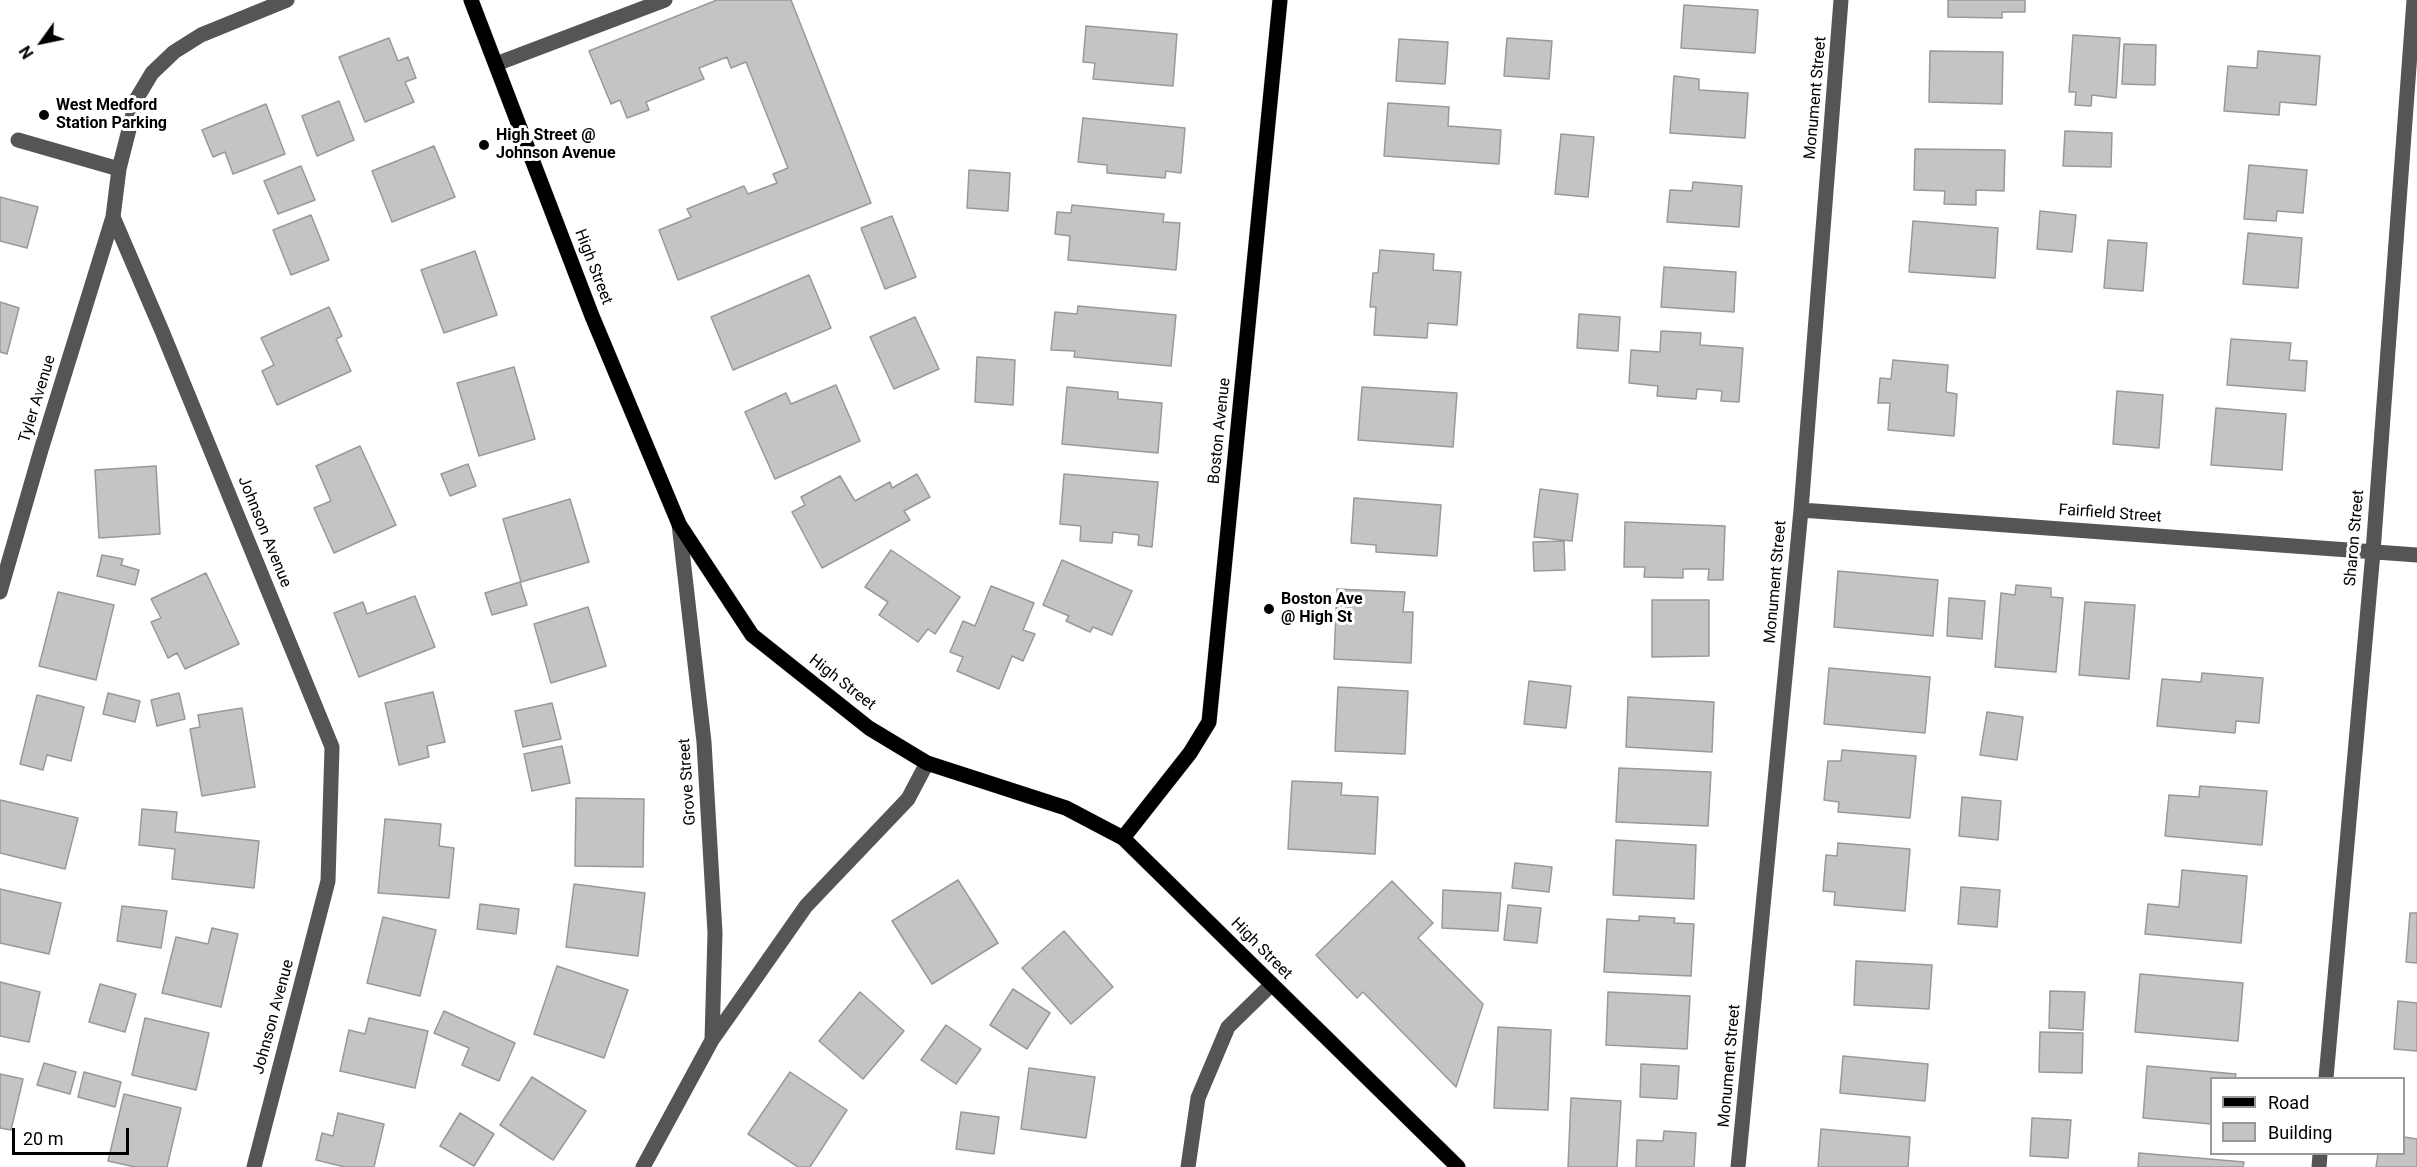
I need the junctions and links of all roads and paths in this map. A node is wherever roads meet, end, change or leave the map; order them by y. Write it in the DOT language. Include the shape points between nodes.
graph roads {
  1 [pos="287,0"];
  2 [pos="471,0"];
  3 [pos="665,0"];
  4 [pos="1280,0"];
  5 [pos="1841,0"];
  6 [pos="2414,0"];
  7 [pos="496,64"];
  8 [pos="18,140"];
  9 [pos="119,169"];
  10 [pos="112,217"];
  11 [pos="1801,510"];
  12 [pos="679,524"];
  13 [pos="2373,552"];
  14 [pos="2417,555"];
  15 [pos="0,592"];
  16 [pos="927,763"];
  17 [pos="1123,837"];
  18 [pos="1271,985"];
  19 [pos="712,1040"];
  20 [pos="2326,1077"];
  21 [pos="254,1167"];
  22 [pos="643,1167"];
  23 [pos="1188,1167"];
  24 [pos="1458,1167"];
  25 [pos="1738,1167"];
  1 -- 9 [label="street" via="201,35 174,52 152,73 137,98"];
  2 -- 7 [label="main road, High Street"];
  3 -- 7 [label="street"];
  4 -- 17 [label="main road, Boston Avenue" via="1209,722 1190,753"];
  5 -- 11 [label="street, Monument Street"];
  6 -- 13 [label="street, Sharon Street"];
  7 -- 12 [label="main road, High Street" via="592,316"];
  8 -- 9 [label="street"];
  9 -- 10 [label="street"];
  10 -- 15 [label="street, Tyler Avenue"];
  10 -- 21 [label="street, Johnson Avenue" via="167,341 332,747 328,881"];
  11 -- 13 [label="street, Fairfield Street"];
  11 -- 25 [label="street, Monument Street"];
  12 -- 16 [label="main road, High Street" via="752,635 869,728"];
  12 -- 19 [label="street, Grove Street" via="704,742 715,933"];
  13 -- 14 [label="street, Fairfield Street"];
  13 -- 20 [label="street, Sharon Street"];
  16 -- 17 [label="main road, High Street" via="1066,808"];
  16 -- 19 [label="street, Grove Street" via="908,799 807,906"];
  17 -- 18 [label="main road, High Street"];
  18 -- 23 [label="street" via="1228,1027 1198,1098"];
  18 -- 24 [label="main road, High Street"];
  19 -- 22 [label="street, Grove Street"];
}
